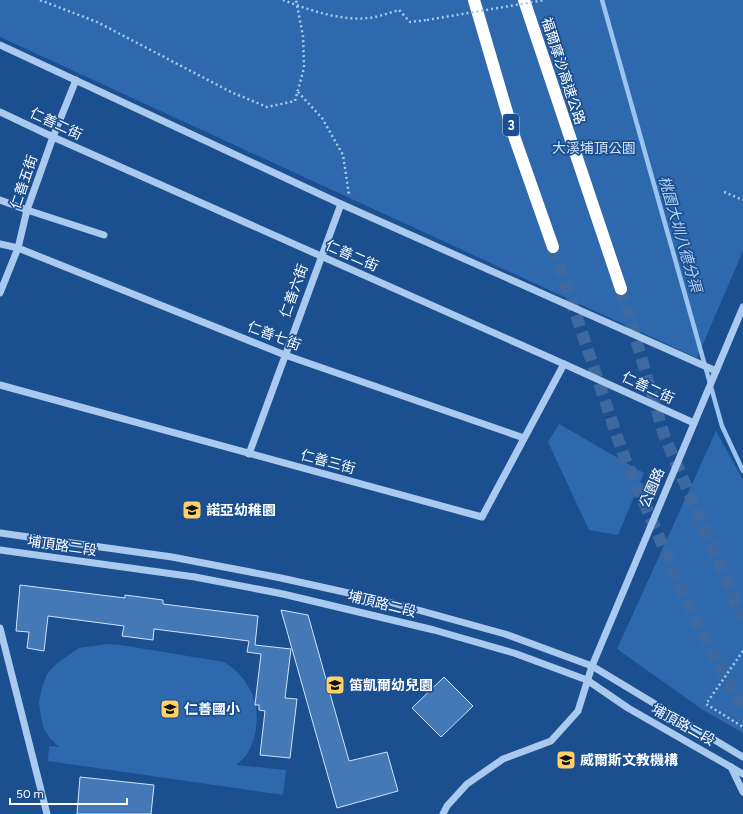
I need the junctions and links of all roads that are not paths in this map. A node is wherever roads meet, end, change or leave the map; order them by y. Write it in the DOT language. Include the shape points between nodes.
graph roads {
  1 [pos="474,0"];
  2 [pos="524,0"];
  3 [pos="0,45"];
  4 [pos="76,80"];
  5 [pos="0,112"];
  6 [pos="53,137"];
  7 [pos="0,200"];
  8 [pos="341,204"];
  9 [pos="27,210"];
  10 [pos="104,235"];
  11 [pos="0,244"];
  12 [pos="553,247"];
  13 [pos="18,248"];
  14 [pos="321,256"];
  15 [pos="621,289"];
  16 [pos="0,293"];
  17 [pos="743,307"];
  18 [pos="285,354"];
  19 [pos="564,364"];
  20 [pos="716,371"];
  21 [pos="0,385"];
  22 [pos="694,423"];
  23 [pos="524,438"];
  24 [pos="249,454"];
  25 [pos="0,533"];
  26 [pos="0,550"];
  27 [pos="0,628"];
  28 [pos="592,666"];
  29 [pos="588,680"];
  30 [pos="743,757"];
  31 [pos="730,766"];
  32 [pos="743,774"];
  33 [pos="743,792"];
  34 [pos="47,814"];
  35 [pos="443,814"];
  1 -- 12 [label="highway, 3" via="514,136"];
  2 -- 15 [label="highway, 福爾摩沙高速公路"];
  3 -- 4 [label="street"];
  4 -- 6 [label="street, 仁善五街"];
  4 -- 8 [label="street"];
  5 -- 6 [label="street, 仁善二街"];
  6 -- 9 [label="street, 仁善五街"];
  6 -- 14 [label="street, 仁善二街"];
  7 -- 9 [label="street"];
  8 -- 14 [label="street, 仁善六街"];
  8 -- 20 [label="street"];
  9 -- 10 [label="street"];
  9 -- 13 [label="street, 仁善五街"];
  11 -- 13 [label="street, 仁善七街"];
  13 -- 16 [label="street, 仁善五街"];
  13 -- 18 [label="street, 仁善七街"];
  14 -- 18 [label="street, 仁善六街"];
  14 -- 19 [label="street, 仁善二街"];
  17 -- 20 [label="street, 公園路"];
  18 -- 23 [label="street, 仁善七街"];
  18 -- 24 [label="street, 仁善六街"];
  19 -- 22 [label="street, 仁善二街"];
  19 -- 23 [label="street, 仁善三街"];
  20 -- 22 [label="street, 公園路"];
  21 -- 24 [label="street, 仁善三街"];
  22 -- 28 [label="street, 公園路"];
  23 -- 24 [label="street, 仁善三街" via="482,517"];
  25 -- 28 [label="street, 埔頂路二段" via="172,557 389,602 505,634"];
  26 -- 29 [label="street, 埔頂路二段" via="195,577 283,594 434,630 507,651"];
  27 -- 34 [label="street"];
  28 -- 29 [label="street, 公園路"];
  28 -- 30 [label="street, 埔頂路二段"];
  29 -- 31 [label="street, 埔頂路二段" via="628,708"];
  29 -- 35 [label="street, 公園路" via="578,711 551,741 503,759 467,784"];
  31 -- 32 [label="street, 埔頂路二段"];
  31 -- 33 [label="street"];
}
